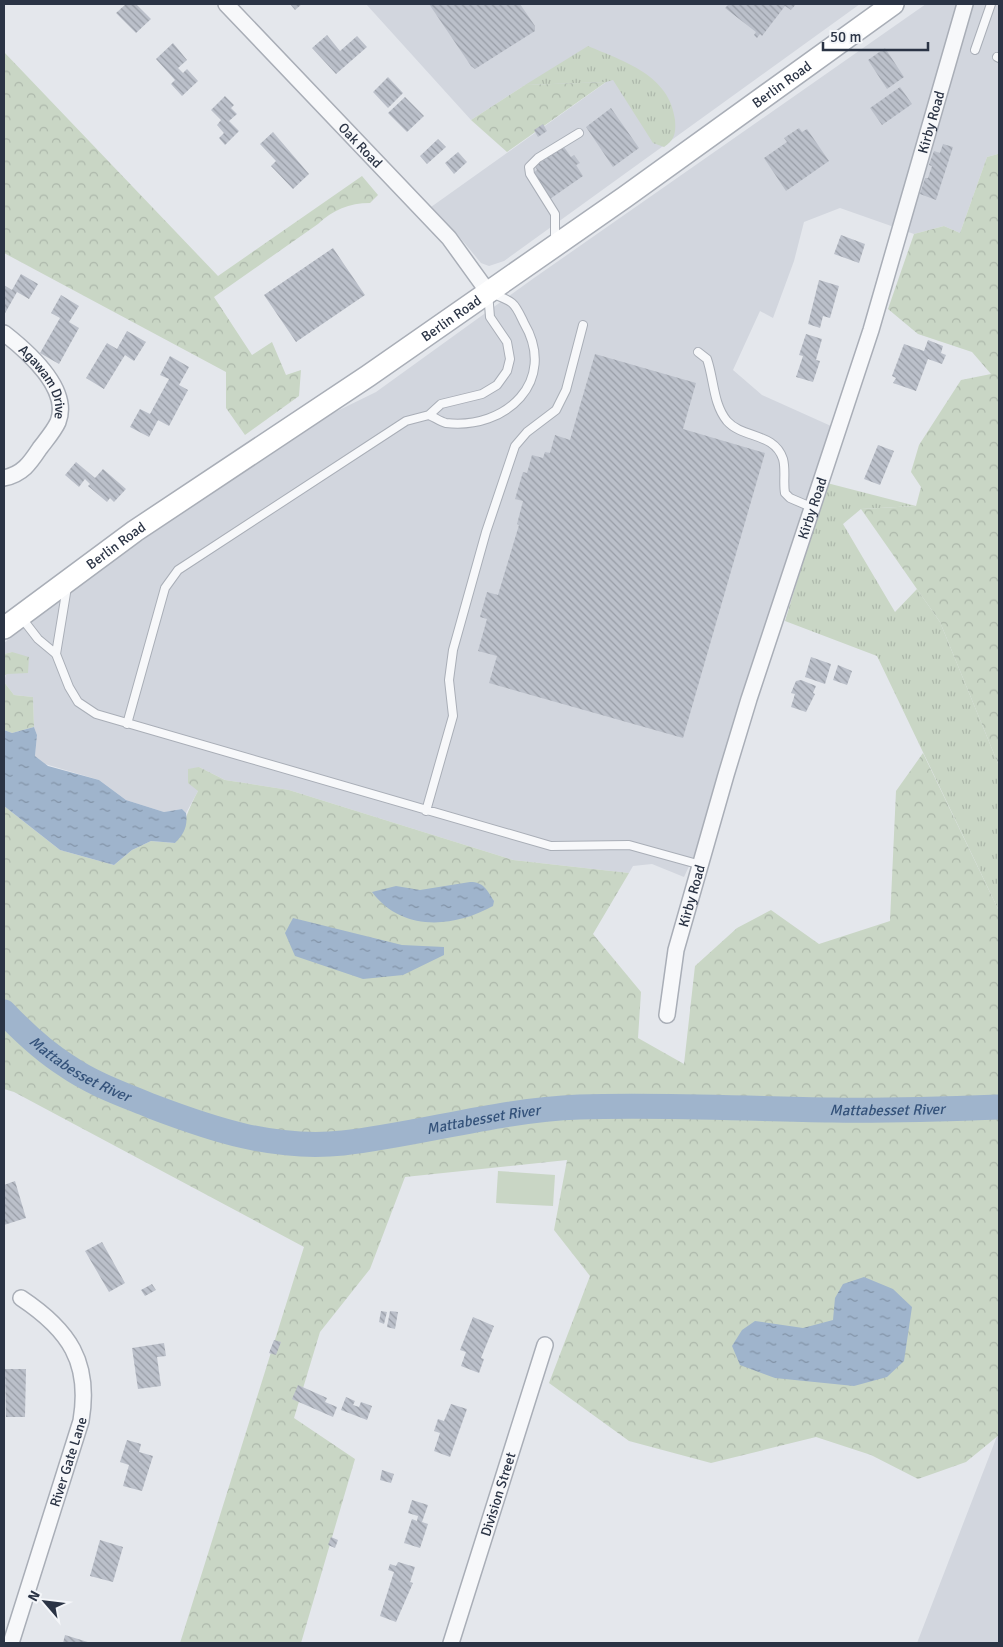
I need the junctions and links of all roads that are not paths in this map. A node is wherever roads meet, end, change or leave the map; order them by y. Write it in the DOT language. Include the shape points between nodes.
graph roads {
  1 [pos="226,4"];
  2 [pos="893,4"];
  3 [pos="965,4"];
  4 [pos="991,4"];
  5 [pos="975,50"];
  6 [pos="579,133"];
  7 [pos="555,244"];
  8 [pos="488,292"];
  9 [pos="583,325"];
  10 [pos="4,333"];
  11 [pos="698,352"];
  12 [pos="429,414"];
  13 [pos="4,478"];
  14 [pos="812,507"];
  15 [pos="70,578"];
  16 [pos="12,622"];
  17 [pos="56,654"];
  18 [pos="127,724"];
  19 [pos="426,811"];
  20 [pos="701,865"];
  21 [pos="667,1015"];
  22 [pos="21,1298"];
  23 [pos="546,1345"];
  24 [pos="11,1643"];
  25 [pos="451,1643"];
  1 -- 8 [label="street, Oak Road" via="449,238"];
  2 -- 7 [label="main road, Berlin Road"];
  3 -- 14 [label="street, Kirby Road" via="879,305"];
  4 -- 5 [label="lane"];
  6 -- 7 [label="lane" via="529,167 530,174 555,214"];
  7 -- 8 [label="main road, Berlin Road"];
  8 -- 12 [label="lane" via="490,317 507,342 510,360 507,371 497,385 482,394 441,404"];
  8 -- 12 [label="lane" via="513,303 528,330 535,347 533,376 516,403 500,414 445,423"];
  8 -- 15 [label="main road, Berlin Road"];
  9 -- 19 [label="lane" via="566,390 556,410 527,432 515,446 489,522 453,650 449,680 453,716"];
  10 -- 13 [label="street, Agawam Drive" via="21,346 55,385 59,407 58,422 27,466 17,475"];
  11 -- 14 [label="lane" via="707,359 724,417 737,428 776,446 784,461 785,493"];
  12 -- 18 [label="lane" via="406,421 178,570 165,588"];
  14 -- 20 [label="street, Kirby Road" via="749,699"];
  15 -- 16 [label="main road, Berlin Road"];
  15 -- 17 [label="lane"];
  16 -- 17 [label="lane"];
  17 -- 18 [label="lane" via="78,702 96,714"];
  18 -- 19 [label="lane"];
  19 -- 20 [label="lane" via="551,846 629,845"];
  20 -- 21 [label="street, Kirby Road" via="676,950"];
  22 -- 24 [label="street, River Gate Lane" via="52,1321 67,1338 83,1379 84,1400 81,1421"];
  23 -- 25 [label="street, Division Street"];
}
